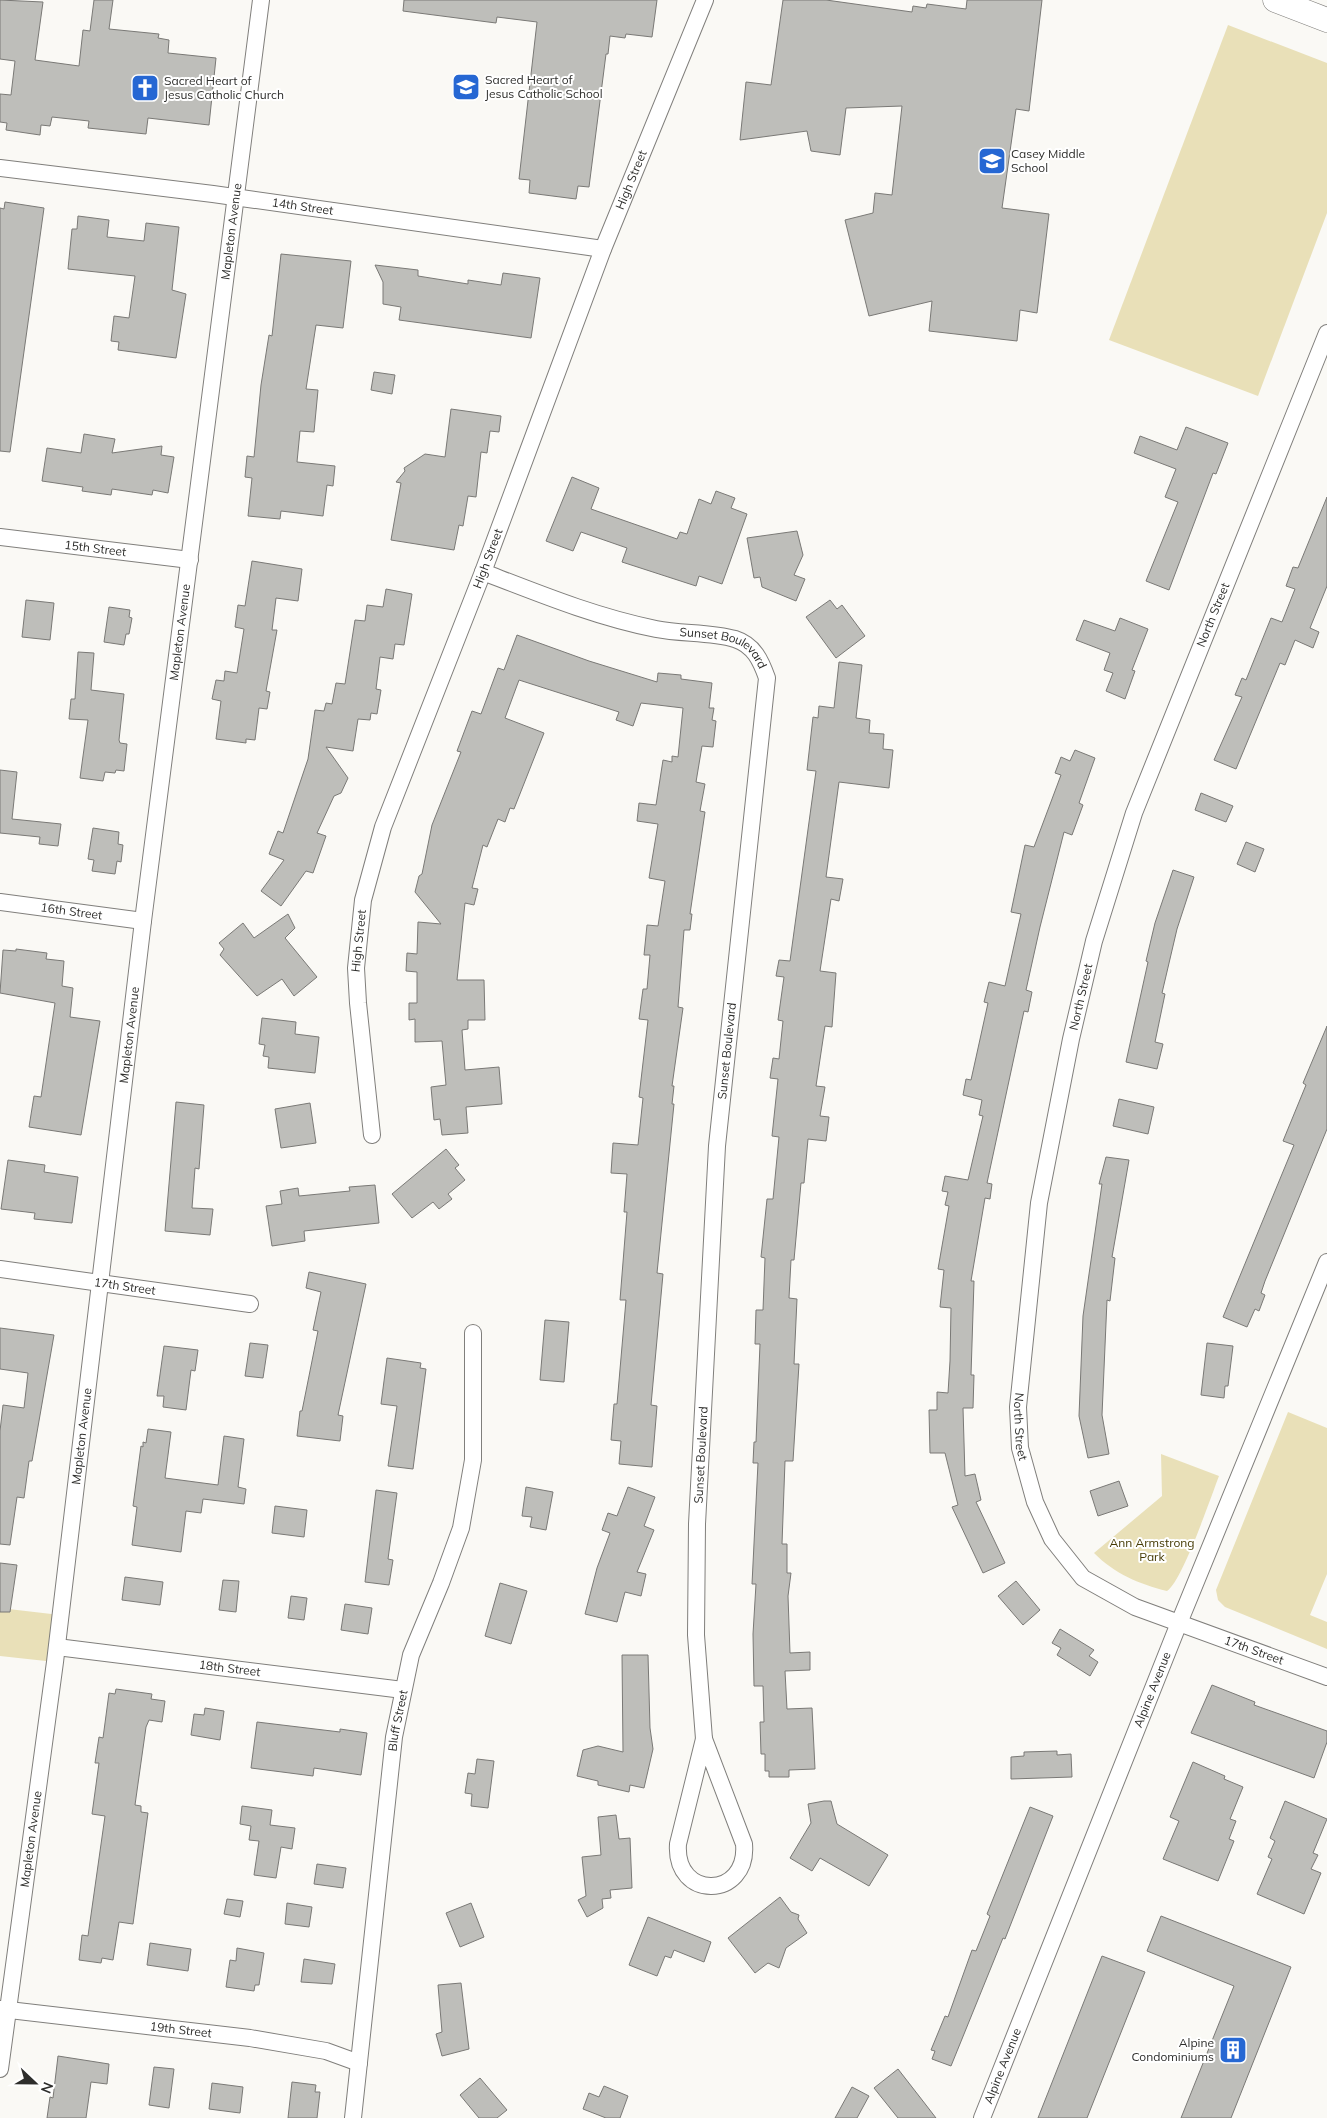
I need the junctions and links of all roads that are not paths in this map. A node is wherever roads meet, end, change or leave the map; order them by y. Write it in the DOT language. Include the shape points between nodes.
graph roads {
  1 [pos="261,0"];
  2 [pos="705,0"];
  3 [pos="1275,0"];
  4 [pos="1327,20"];
  5 [pos="0,168"];
  6 [pos="237,197"];
  7 [pos="604,249"];
  8 [pos="1327,333"];
  9 [pos="0,537"];
  10 [pos="190,560"];
  11 [pos="483,572"];
  12 [pos="0,902"];
  13 [pos="143,921"];
  14 [pos="372,1135"];
  15 [pos="1327,1262"];
  16 [pos="0,1269"];
  17 [pos="99,1282"];
  18 [pos="250,1304"];
  19 [pos="473,1333"];
  20 [pos="1179,1623"];
  21 [pos="57,1647"];
  22 [pos="1327,1677"];
  23 [pos="403,1690"];
  24 [pos="704,1739"];
  25 [pos="4,2009"];
  26 [pos="359,2063"];
  27 [pos="0,2069"];
  28 [pos="353,2118"];
  29 [pos="982,2118"];
  1 -- 6 [label="street, Mapleton Avenue"];
  2 -- 7 [label="street, High Street"];
  3 -- 4 [label="street"];
  5 -- 6 [label="street, 14th Street"];
  6 -- 7 [label="street, 14th Street"];
  6 -- 10 [label="street, Mapleton Avenue"];
  7 -- 11 [label="street, High Street"];
  8 -- 20 [label="street, North Street" via="1134,813 1094,941 1071,1039 1038,1213 1018,1407 1020,1448 1034,1502 1052,1540 1083,1578 1135,1607"];
  9 -- 10 [label="street, 15th Street"];
  10 -- 13 [label="street, Mapleton Avenue"];
  11 -- 14 [label="street, High Street" via="383,827 363,900 356,968"];
  11 -- 24 [label="street, Sunset Boulevard" via="584,610 656,629 735,639 762,661 767,678 717,1146 698,1524 696,1635"];
  12 -- 13 [label="street, 16th Street"];
  13 -- 17 [label="street, Mapleton Avenue"];
  15 -- 20 [label="street, Alpine Avenue"];
  16 -- 17 [label="street, 17th Street"];
  17 -- 18 [label="street, 17th Street"];
  17 -- 21 [label="street, Mapleton Avenue"];
  19 -- 23 [label="street, Bluff Street" via="473,1460 461,1528 411,1655"];
  20 -- 22 [label="street, 17th Street"];
  20 -- 29 [label="street, Alpine Avenue"];
  21 -- 23 [label="street, 18th Street"];
  21 -- 25 [label="street, Mapleton Avenue"];
  23 -- 26 [label="street, Bluff Street" via="394,1737"];
  24 -- 24 [label="street, Sunset Boulevard" via="744,1844 745,1855 736,1876 716,1886 694,1882 679,1866 677,1855"];
  25 -- 26 [label="street, 19th Street" via="250,2038 326,2051"];
  25 -- 27 [label="street, Mapleton Avenue"];
  26 -- 28 [label="street, Bluff Street"];
}
